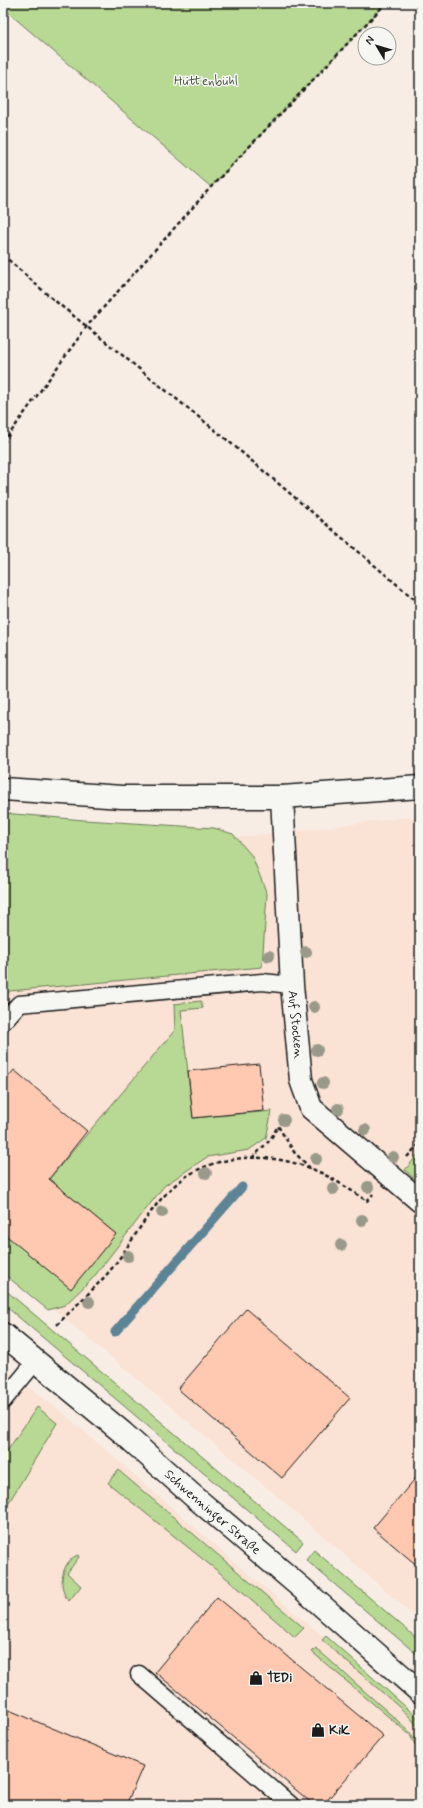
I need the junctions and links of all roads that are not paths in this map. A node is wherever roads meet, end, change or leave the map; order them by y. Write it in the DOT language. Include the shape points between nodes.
graph roads {
  1 [pos="420,787"];
  2 [pos="3,789"];
  3 [pos="282,797"];
  4 [pos="292,985"];
  5 [pos="3,1022"];
  6 [pos="420,1201"];
  7 [pos="3,1334"];
  8 [pos="36,1361"];
  9 [pos="3,1402"];
  10 [pos="139,1674"];
  11 [pos="420,1692"];
  12 [pos="291,1805"];
  1 -- 3 [label="street"];
  2 -- 3 [label="street" via="122,797"];
  3 -- 4 [label="street, Auf Stocken"];
  4 -- 5 [label="lane" via="262,982 18,1004"];
  4 -- 6 [label="street, Auf Stocken" via="301,1080 312,1108"];
  7 -- 8 [label="street, Schwenninger Straße"];
  8 -- 9 [label="lane"];
  8 -- 11 [label="street, Schwenninger Straße" via="123,1433"];
  10 -- 12 [label="lane"];
}
